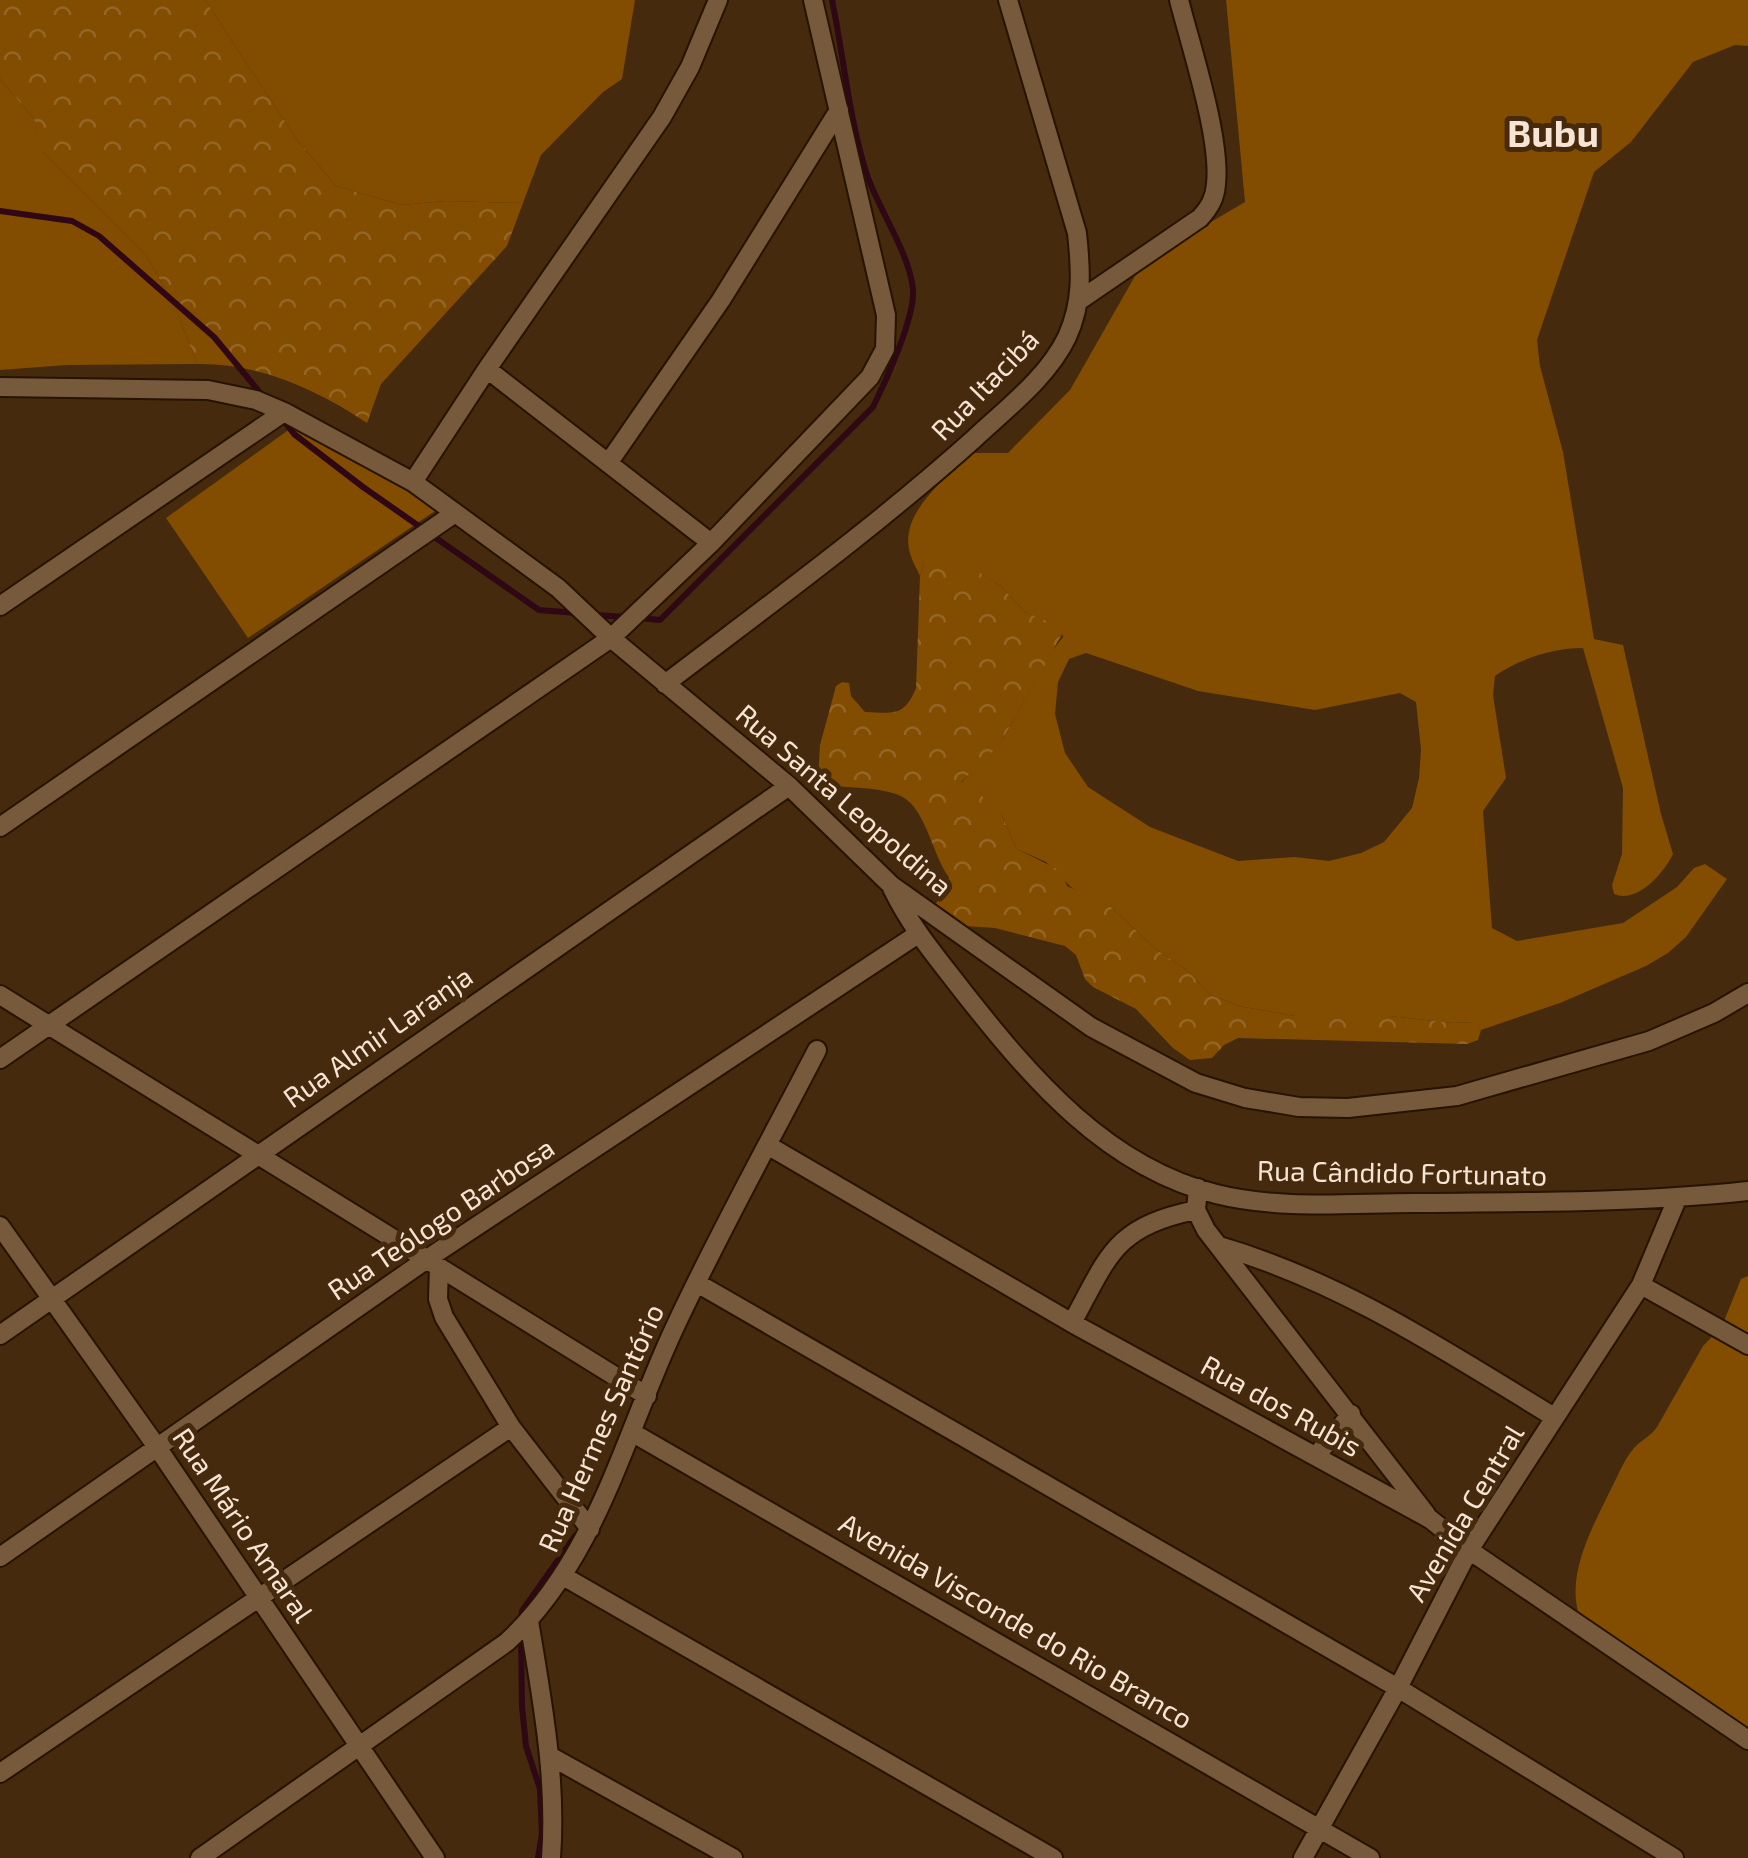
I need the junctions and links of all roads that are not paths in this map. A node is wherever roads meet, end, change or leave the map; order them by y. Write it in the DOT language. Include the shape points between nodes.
graph roads {
  1 [pos="718,0"];
  2 [pos="813,0"];
  3 [pos="1008,0"];
  4 [pos="1179,0"];
  5 [pos="839,110"];
  6 [pos="1080,300"];
  7 [pos="486,369"];
  8 [pos="0,387"];
  9 [pos="284,412"];
  10 [pos="608,462"];
  11 [pos="413,482"];
  12 [pos="455,513"];
  13 [pos="711,543"];
  14 [pos="0,606"];
  15 [pos="611,638"];
  16 [pos="666,684"];
  17 [pos="789,786"];
  18 [pos="0,827"];
  19 [pos="891,885"];
  20 [pos="918,934"];
  21 [pos="1748,993"];
  22 [pos="0,995"];
  23 [pos="47,1025"];
  24 [pos="816,1050"];
  25 [pos="0,1059"];
  26 [pos="769,1146"];
  27 [pos="256,1155"];
  28 [pos="1198,1188"];
  29 [pos="1748,1191"];
  30 [pos="1677,1199"];
  31 [pos="1196,1210"];
  32 [pos="0,1226"];
  33 [pos="1219,1246"];
  34 [pos="433,1263"];
  35 [pos="697,1283"];
  36 [pos="1641,1285"];
  37 [pos="54,1298"];
  38 [pos="1072,1323"];
  39 [pos="0,1336"];
  40 [pos="1748,1345"];
  41 [pos="647,1396"];
  42 [pos="1351,1414"];
  43 [pos="1554,1417"];
  44 [pos="512,1427"];
  45 [pos="633,1433"];
  46 [pos="157,1446"];
  47 [pos="1316,1456"];
  48 [pos="1430,1519"];
  49 [pos="590,1529"];
  50 [pos="1469,1550"];
  51 [pos="0,1557"];
  52 [pos="563,1576"];
  53 [pos="258,1597"];
  54 [pos="530,1621"];
  55 [pos="1398,1688"];
  56 [pos="1748,1740"];
  57 [pos="361,1745"];
  58 [pos="550,1756"];
  59 [pos="0,1773"];
  60 [pos="1322,1828"];
  61 [pos="200,1858"];
  62 [pos="435,1858"];
  63 [pos="551,1858"];
  64 [pos="733,1858"];
  65 [pos="1052,1858"];
  66 [pos="1303,1858"];
  67 [pos="1370,1858"];
  68 [pos="1674,1858"];
  1 -- 7 [label="street" via="662,117"];
  2 -- 5 [label="street"];
  3 -- 6 [label="street, Rua Itacibá" via="1077,233"];
  4 -- 6 [label="street" via="1214,142 1211,206"];
  5 -- 10 [label="street" via="721,300"];
  5 -- 13 [label="street" via="886,315 885,349 870,376"];
  6 -- 16 [label="street, Rua Itacibá" via="1066,338 1012,404 910,496"];
  7 -- 10 [label="street"];
  7 -- 11 [label="street"];
  8 -- 9 [label="street, Rua Santa Leopoldina" via="208,390"];
  9 -- 11 [label="street, Rua Santa Leopoldina"];
  9 -- 14 [label="street"];
  10 -- 13 [label="street"];
  11 -- 12 [label="street, Rua Santa Leopoldina"];
  12 -- 15 [label="street, Rua Santa Leopoldina" via="558,588"];
  12 -- 18 [label="street"];
  13 -- 15 [label="street"];
  15 -- 16 [label="street, Rua Santa Leopoldina"];
  15 -- 23 [label="street"];
  16 -- 17 [label="street, Rua Santa Leopoldina"];
  17 -- 19 [label="street, Rua Santa Leopoldina"];
  17 -- 27 [label="street, Rua Almir Laranja"];
  19 -- 20 [label="street, Rua Cândido Fortunato"];
  19 -- 21 [label="street, Rua Santa Leopoldina" via="1091,1028 1196,1082 1299,1107 1457,1096 1649,1041"];
  20 -- 28 [label="street, Rua Cândido Fortunato" via="1015,1057 1088,1130 1140,1164"];
  20 -- 34 [label="street, Rua Teólogo Barbosa"];
  22 -- 23 [label="street"];
  23 -- 25 [label="street"];
  23 -- 27 [label="street"];
  24 -- 26 [label="street, Rua Hermes Santório"];
  26 -- 35 [label="street, Rua Hermes Santório"];
  26 -- 38 [label="street, Rua dos Rubis"];
  27 -- 34 [label="street"];
  27 -- 37 [label="street, Rua Almir Laranja"];
  28 -- 30 [label="street, Rua Cândido Fortunato" via="1301,1204"];
  28 -- 31 [label="street"];
  29 -- 30 [label="street, Rua Cândido Fortunato"];
  30 -- 36 [label="street, Avenida Central"];
  31 -- 33 [label="street"];
  31 -- 38 [label="street" via="1151,1222 1112,1249"];
  32 -- 37 [label="street, Rua Mário Amaral"];
  33 -- 42 [label="street"];
  33 -- 43 [label="street" via="1265,1259 1358,1302"];
  34 -- 41 [label="street"];
  34 -- 44 [label="street" via="444,1318"];
  34 -- 46 [label="street, Rua Teólogo Barbosa"];
  35 -- 41 [label="street, Rua Hermes Santório"];
  35 -- 55 [label="street"];
  36 -- 40 [label="street"];
  36 -- 43 [label="street, Avenida Central"];
  37 -- 39 [label="street, Rua Almir Laranja"];
  37 -- 46 [label="street, Rua Mário Amaral"];
  38 -- 47 [label="street, Rua dos Rubis"];
  41 -- 45 [label="street, Rua Hermes Santório"];
  42 -- 47 [label="street"];
  42 -- 48 [label="street"];
  43 -- 50 [label="street, Avenida Central"];
  44 -- 49 [label="street"];
  44 -- 53 [label="street"];
  45 -- 49 [label="street, Rua Hermes Santório"];
  45 -- 60 [label="street, Avenida Visconde do Rio Branco"];
  46 -- 51 [label="street, Rua Teólogo Barbosa"];
  46 -- 53 [label="street, Rua Mário Amaral"];
  47 -- 48 [label="street, Rua dos Rubis"];
  48 -- 50 [label="street, Rua dos Rubis"];
  49 -- 52 [label="street, Rua Hermes Santório"];
  50 -- 55 [label="street, Avenida Central"];
  50 -- 56 [label="street, Rua dos Rubis"];
  52 -- 54 [label="street, Rua Hermes Santório"];
  52 -- 65 [label="street"];
  53 -- 57 [label="street, Rua Mário Amaral"];
  53 -- 59 [label="street"];
  54 -- 57 [label="street, Rua Hermes Santório"];
  54 -- 58 [label="street"];
  55 -- 60 [label="street, Avenida Central"];
  55 -- 68 [label="street"];
  57 -- 61 [label="street, Rua Hermes Santório"];
  57 -- 62 [label="street, Rua Mário Amaral"];
  58 -- 63 [label="street"];
  58 -- 64 [label="street"];
  60 -- 66 [label="street, Avenida Central"];
  60 -- 67 [label="street, Avenida Visconde do Rio Branco"];
}
